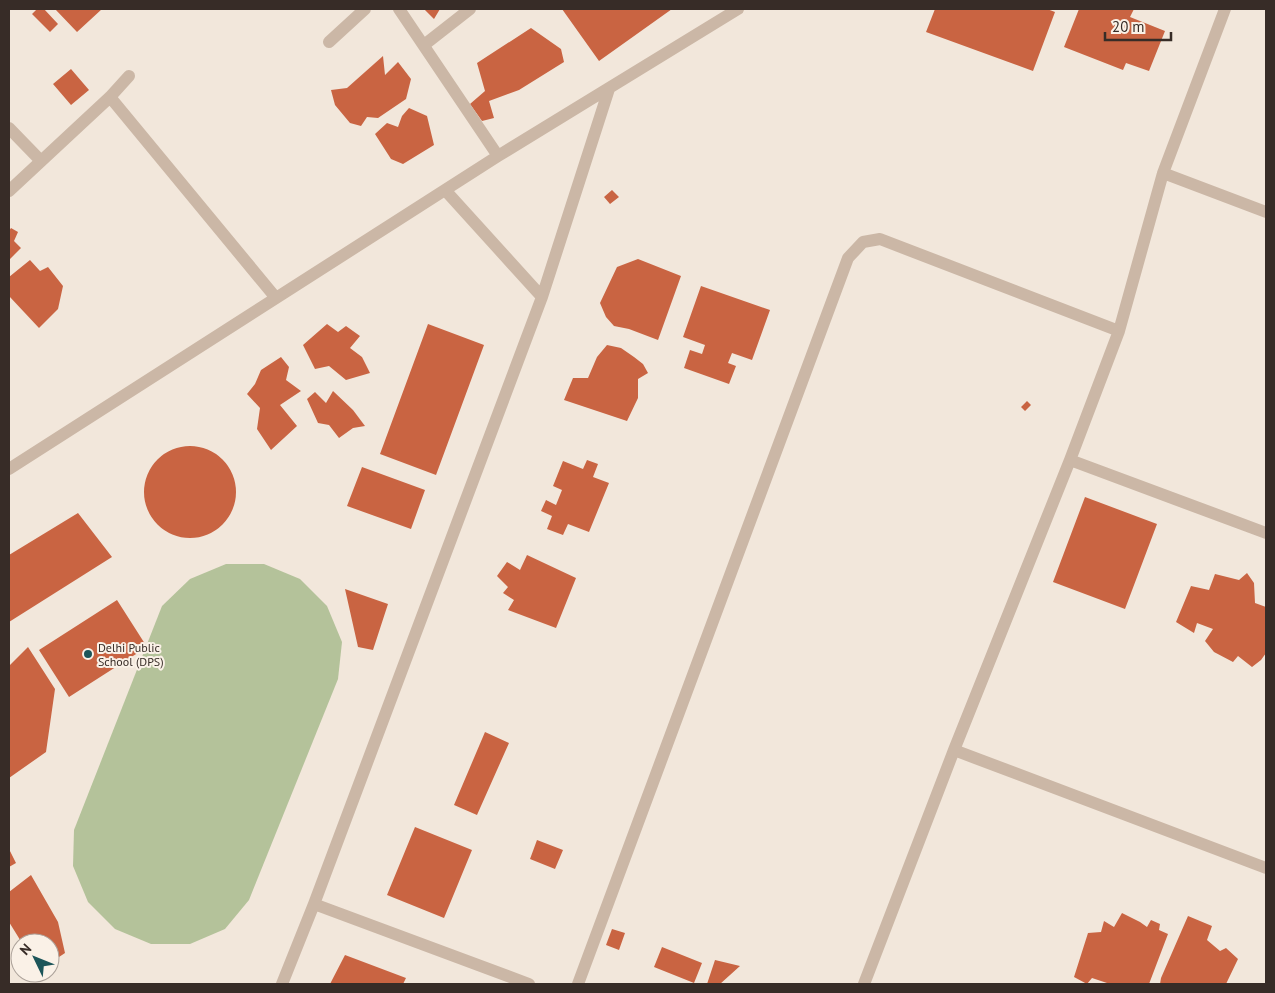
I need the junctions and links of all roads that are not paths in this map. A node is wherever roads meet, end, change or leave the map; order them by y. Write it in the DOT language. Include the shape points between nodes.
graph roads {
  1 [pos="365,9"];
  2 [pos="399,9"];
  3 [pos="470,9"];
  4 [pos="738,9"];
  5 [pos="1225,9"];
  6 [pos="329,42"];
  7 [pos="424,45"];
  8 [pos="129,76"];
  9 [pos="609,89"];
  10 [pos="110,97"];
  11 [pos="9,128"];
  12 [pos="498,156"];
  13 [pos="41,161"];
  14 [pos="1163,173"];
  15 [pos="444,190"];
  16 [pos="9,191"];
  17 [pos="1266,212"];
  18 [pos="542,297"];
  19 [pos="276,298"];
  20 [pos="1119,330"];
  21 [pos="1070,460"];
  22 [pos="9,470"];
  23 [pos="1266,533"];
  24 [pos="954,750"];
  25 [pos="1266,868"];
  26 [pos="314,904"];
  27 [pos="282,984"];
  28 [pos="529,984"];
  29 [pos="578,984"];
  30 [pos="864,984"];
  1 -- 6 [label="street"];
  2 -- 7 [label="street"];
  3 -- 7 [label="street"];
  4 -- 9 [label="street"];
  5 -- 14 [label="street"];
  7 -- 12 [label="street"];
  8 -- 10 [label="street"];
  9 -- 12 [label="street"];
  9 -- 18 [label="street"];
  10 -- 13 [label="street"];
  10 -- 19 [label="street"];
  11 -- 13 [label="street"];
  12 -- 15 [label="street"];
  13 -- 16 [label="street"];
  14 -- 17 [label="street"];
  14 -- 20 [label="street"];
  15 -- 18 [label="street"];
  15 -- 19 [label="street"];
  18 -- 26 [label="street"];
  19 -- 22 [label="street"];
  20 -- 21 [label="street"];
  20 -- 29 [label="street" via="880,239 863,242 848,258"];
  21 -- 23 [label="street"];
  21 -- 24 [label="street"];
  24 -- 25 [label="street"];
  24 -- 30 [label="street"];
  26 -- 27 [label="street"];
  26 -- 28 [label="street"];
}
